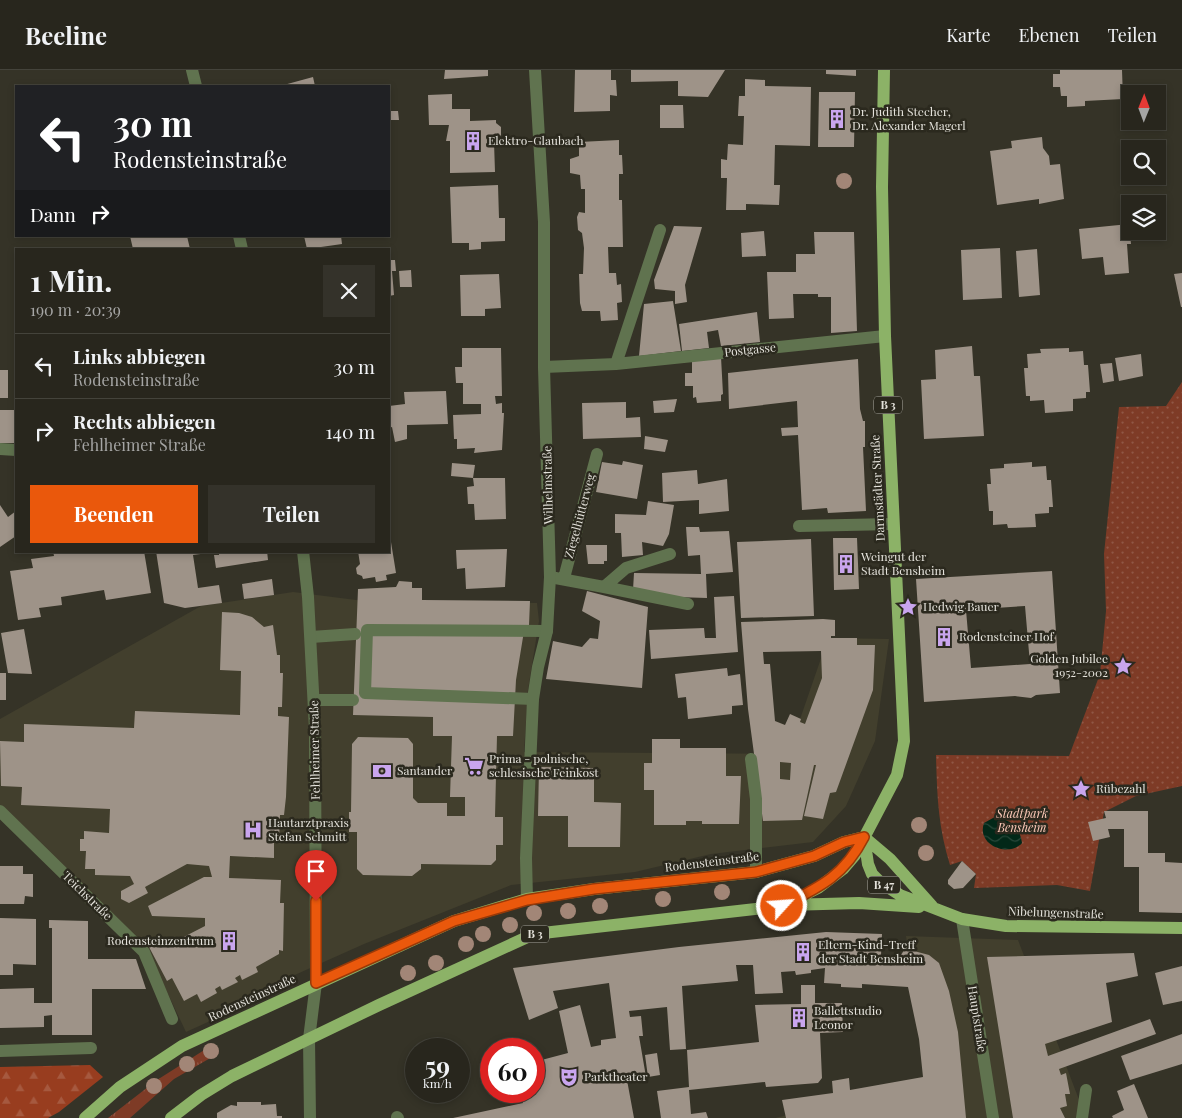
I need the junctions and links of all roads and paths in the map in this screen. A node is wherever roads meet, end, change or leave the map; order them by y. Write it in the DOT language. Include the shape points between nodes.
graph roads {
  1 [pos="192,70"];
  2 [pos="535,70"];
  3 [pos="884,70"];
  4 [pos="196,85"];
  5 [pos="660,230"];
  6 [pos="885,336"];
  7 [pos="616,364"];
  8 [pos="544,367"];
  9 [pos="0,449"];
  10 [pos="15,450"];
  11 [pos="597,454"];
  12 [pos="893,524"];
  13 [pos="799,526"];
  14 [pos="303,553"];
  15 [pos="670,554"];
  16 [pos="550,577"];
  17 [pos="564,578"];
  18 [pos="604,587"];
  19 [pos="688,604"];
  20 [pos="547,631"];
  21 [pos="355,634"];
  22 [pos="310,637"];
  23 [pos="534,698"];
  24 [pos="314,700"];
  25 [pos="353,700"];
  26 [pos="751,759"];
  27 [pos="0,811"];
  28 [pos="864,837"];
  29 [pos="756,872"];
  30 [pos="527,900"];
  31 [pos="782,906"];
  32 [pos="933,907"];
  33 [pos="962,919"];
  34 [pos="1182,928"];
  35 [pos="316,983"];
  36 [pos="172,1019"];
  37 [pos="309,1039"];
  38 [pos="91,1048"];
  39 [pos="0,1051"];
  40 [pos="1086,1090"];
  41 [pos="85,1118"];
  42 [pos="171,1118"];
  43 [pos="310,1118"];
  44 [pos="993,1118"];
  45 [pos="1082,1118"];
  1 -- 4 [label="street"];
  2 -- 8 [label="street, Wilhelmstraße" via="544,222"];
  3 -- 6 [label="main road, Darmstädter Straße / B 3"];
  5 -- 7 [label="street"];
  6 -- 7 [label="street, Postgasse"];
  6 -- 12 [label="main road, Darmstädter Straße / B 3"];
  7 -- 8 [label="street, Postgasse"];
  8 -- 16 [label="street, Wilhelmstraße"];
  9 -- 10 [label="street"];
  11 -- 17 [label="street, Ziegelhütterweg"];
  12 -- 13 [label="street"];
  12 -- 28 [label="main road, Darmstädter Straße / B 3" via="904,741 897,775"];
  14 -- 22 [label="street, Fehlheimer Straße"];
  15 -- 18 [label="street" via="626,568"];
  16 -- 17 [label="street"];
  16 -- 20 [label="street, Wilhelmstraße"];
  17 -- 18 [label="street"];
  18 -- 19 [label="street"];
  20 -- 23 [label="street, Wilhelmstraße"];
  20 -- 23 [label="street" via="367,630 366,693"];
  21 -- 22 [label="street"];
  22 -- 24 [label="street, Fehlheimer Straße"];
  23 -- 30 [label="street, Wilhelmstraße"];
  24 -- 25 [label="street"];
  24 -- 35 [label="street, Fehlheimer Straße"];
  26 -- 29 [label="street" via="756,799"];
  27 -- 36 [label="street, Teichstraße" via="144,952"];
  28 -- 29 [label="main road, Rodensteinstraße" via="814,856"];
  28 -- 31 [label="main road, B 3" via="855,856 830,880"];
  28 -- 32 [label="main road, Nibelungenstraße / B 47" via="890,859"];
  28 -- 32 [label="main road, Nibelungenstraße / B 47" via="872,874 900,895"];
  29 -- 30 [label="main road, Rodensteinstraße" via="594,889"];
  30 -- 35 [label="main road, Rodensteinstraße" via="454,921"];
  31 -- 32 [label="main road, B 47" via="859,904"];
  31 -- 37 [label="main road, B 3" via="534,934"];
  32 -- 33 [label="main road, Nibelungenstraße / B 47"];
  33 -- 34 [label="main road, Nibelungenstraße / B 47" via="1006,926"];
  33 -- 44 [label="street, Hauptstraße"];
  35 -- 37 [label="street, Fehlheimer Straße"];
  35 -- 41 [label="main road, Rodensteinstraße" via="182,1046 120,1087"];
  37 -- 42 [label="main road, B 3" via="232,1076"];
  37 -- 43 [label="street, Fehlheimer Straße"];
  38 -- 39 [label="street"];
  40 -- 45 [label="street"];
}
